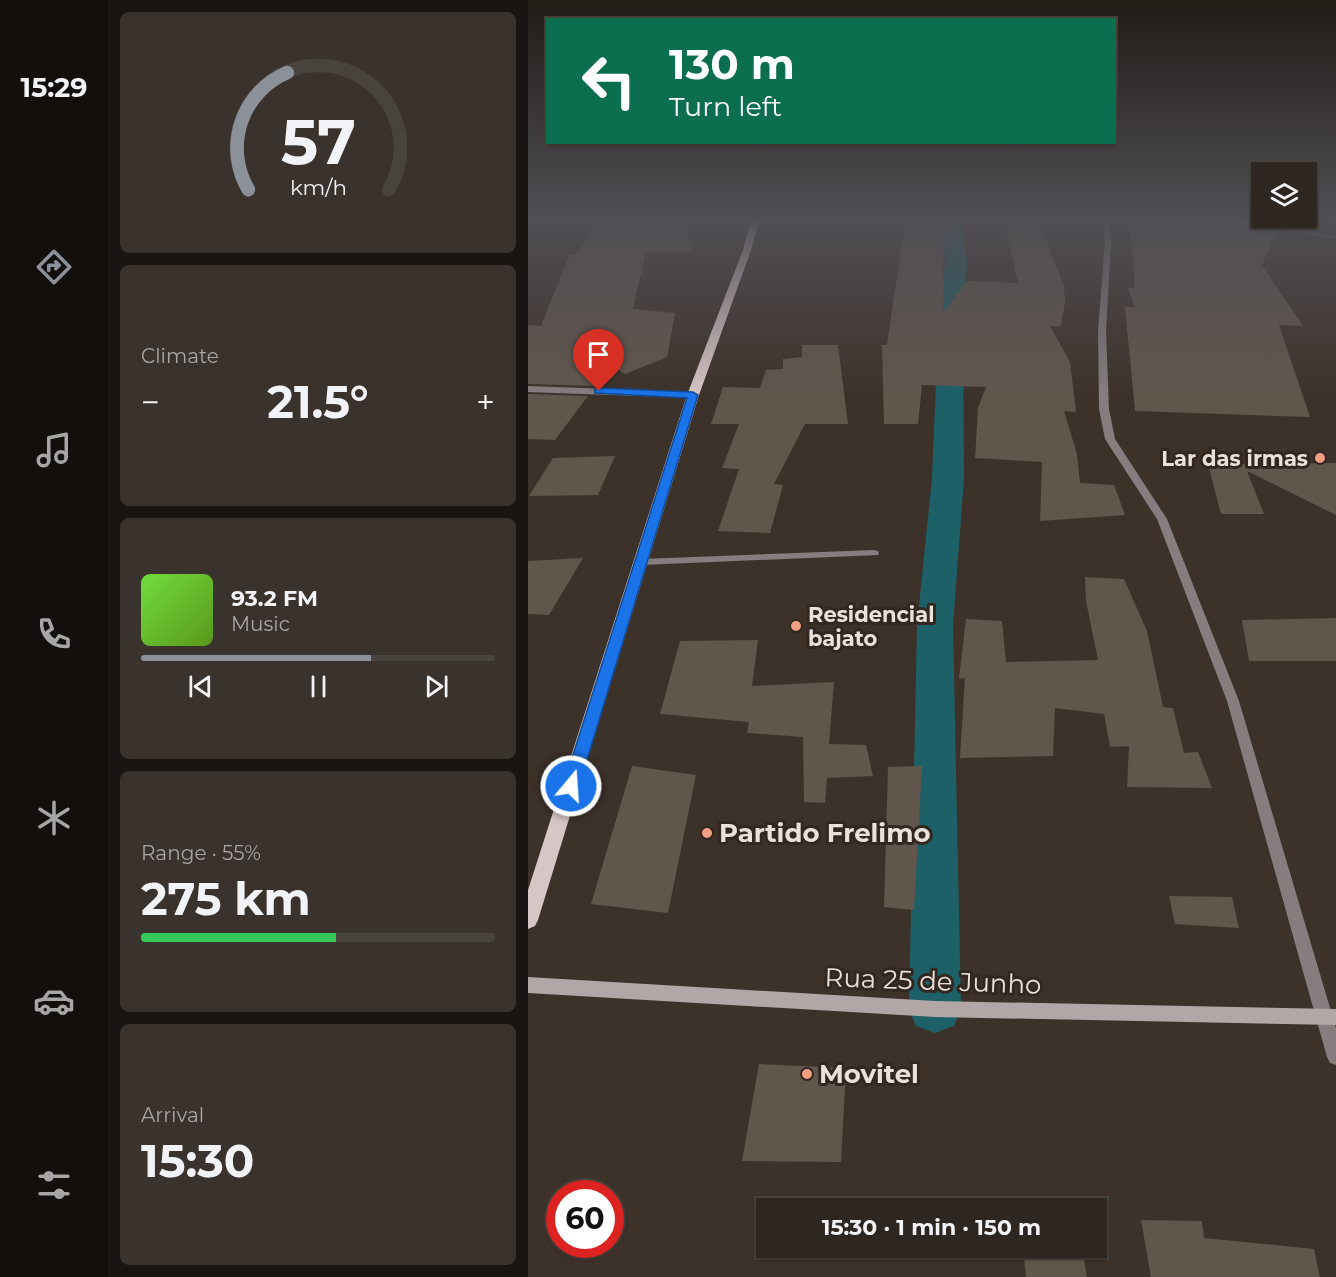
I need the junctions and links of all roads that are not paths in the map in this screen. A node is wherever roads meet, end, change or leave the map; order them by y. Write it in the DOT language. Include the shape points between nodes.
graph roads {
  1 [pos="737,277"];
  2 [pos="1106,277"];
  3 [pos="528,389"];
  4 [pos="693,395"];
  5 [pos="874,553"];
  6 [pos="642,562"];
  7 [pos="528,920"];
  8 [pos="528,985"];
  9 [pos="1330,1017"];
  10 [pos="1336,1057"];
  1 -- 4 [label="main road"];
  2 -- 9 [label="street" via="1102,343 1104,409 1110,439 1162,519 1233,701"];
  3 -- 4 [label="street"];
  4 -- 6 [label="main road"];
  5 -- 6 [label="street"];
  6 -- 7 [label="main road"];
  8 -- 9 [label="street, Rua 25 de Junho" via="935,1009"];
  9 -- 10 [label="street"];
}
